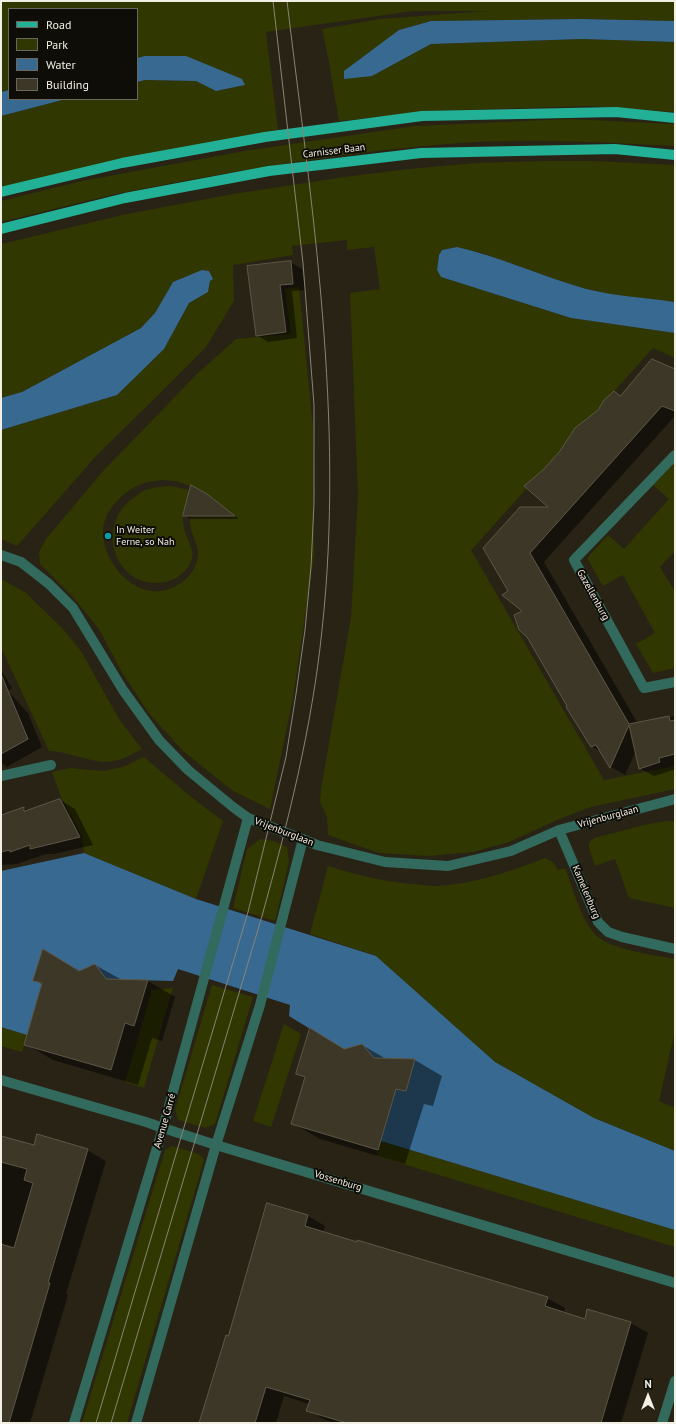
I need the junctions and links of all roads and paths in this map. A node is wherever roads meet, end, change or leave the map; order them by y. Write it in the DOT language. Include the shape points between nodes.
graph roads {
  1 [pos="675,118"];
  2 [pos="675,155"];
  3 [pos="1,192"];
  4 [pos="1,229"];
  5 [pos="675,455"];
  6 [pos="1,555"];
  7 [pos="675,682"];
  8 [pos="51,765"];
  9 [pos="1,776"];
  10 [pos="675,799"];
  11 [pos="248,818"];
  12 [pos="559,830"];
  13 [pos="303,839"];
  14 [pos="675,949"];
  15 [pos="1,1080"];
  16 [pos="163,1128"];
  17 [pos="216,1146"];
  18 [pos="675,1283"];
  19 [pos="675,1382"];
  20 [pos="74,1423"];
  21 [pos="136,1423"];
  22 [pos="662,1423"];
  1 -- 3 [label="main road" via="616,112 422,116 265,137 122,163"];
  2 -- 4 [label="main road, Carnisser Baan" via="615,149 421,153 269,172 125,198"];
  5 -- 7 [label="street, Gazellenburg" via="574,560 644,688"];
  6 -- 11 [label="street, Vrijenburglaan" via="21,562 49,584 73,608 123,690 159,740 188,770"];
  8 -- 9 [label="street"];
  10 -- 12 [label="street, Vrijenburglaan"];
  11 -- 13 [label="street, Vrijenburglaan"];
  11 -- 16 [label="street, Avenue Carré"];
  12 -- 13 [label="street, Vrijenburglaan" via="511,851 448,866 386,862 317,845"];
  12 -- 14 [label="street, Kamelenburg" via="598,922 608,932 622,937"];
  13 -- 17 [label="street" via="260,1005"];
  15 -- 16 [label="street, Vossenburg"];
  16 -- 17 [label="street, Vossenburg"];
  16 -- 20 [label="street, Avenue Carré"];
  17 -- 18 [label="street, Vossenburg"];
  17 -- 21 [label="street"];
  19 -- 22 [label="street"];
}
